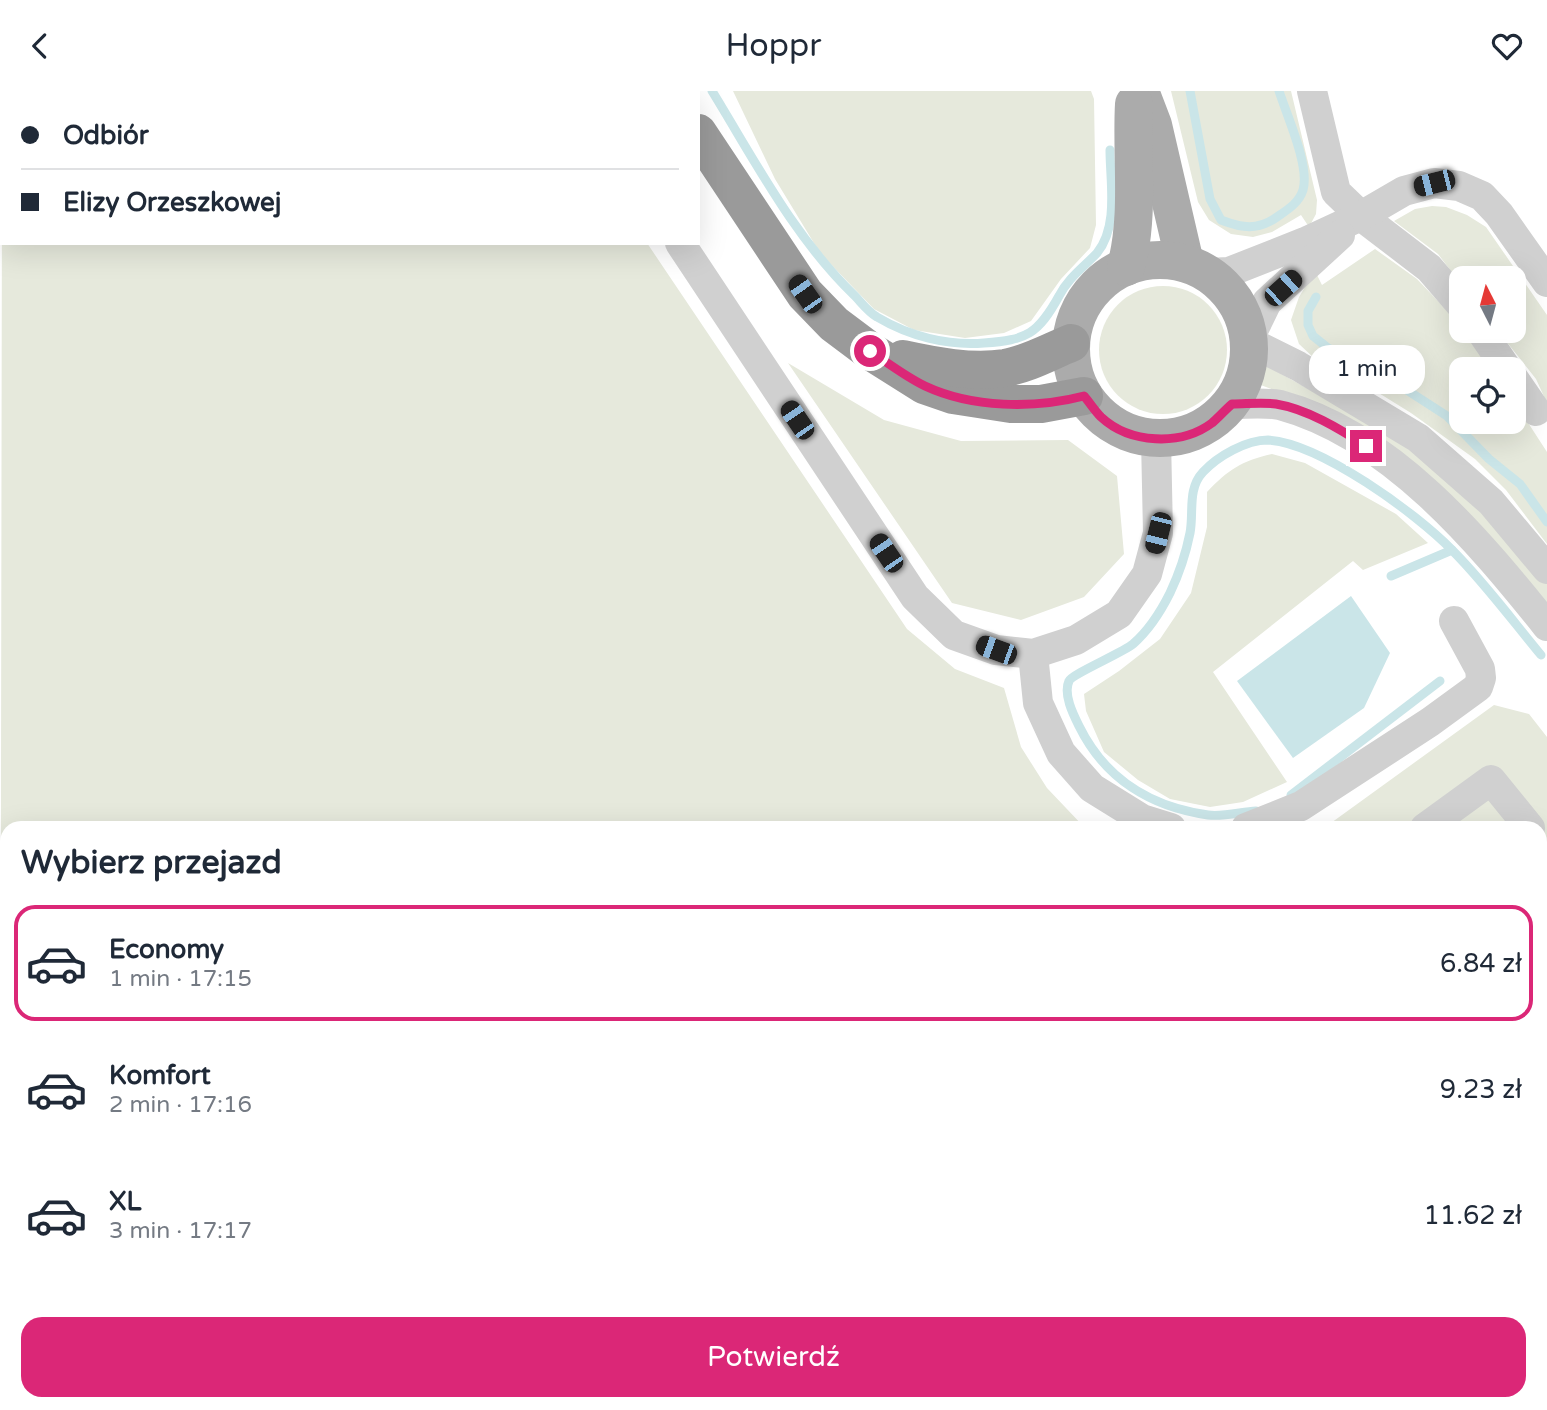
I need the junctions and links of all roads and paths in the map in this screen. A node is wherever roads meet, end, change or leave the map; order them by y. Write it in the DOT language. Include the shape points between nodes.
graph roads {
  1 [pos="1137,91"];
  2 [pos="1312,91"];
  3 [pos="700,136"];
  4 [pos="1361,216"];
  5 [pos="681,245"];
  6 [pos="1126,267"];
  7 [pos="1196,268"];
  8 [pos="1543,270"];
  9 [pos="1449,291"];
  10 [pos="1250,340"];
  11 [pos="1071,344"];
  12 [pos="870,351"];
  13 [pos="1084,396"];
  14 [pos="1526,396"];
  15 [pos="1232,404"];
  16 [pos="1536,411"];
  17 [pos="1156,439"];
  18 [pos="1547,569"];
  19 [pos="1454,621"];
  20 [pos="1547,626"];
  21 [pos="1033,654"];
  22 [pos="1148,821"];
  23 [pos="1264,821"];
  24 [pos="1435,821"];
  25 [pos="1524,821"];
  1 -- 6 [label="main road" via="1134,206"];
  1 -- 7 [label="main road" via="1153,125"];
  2 -- 4 [label="street" via="1336,192"];
  3 -- 12 [label="highway" via="805,294"];
  4 -- 7 [label="street" via="1229,272"];
  4 -- 8 [label="street" via="1404,191 1434,183 1460,186 1482,196"];
  4 -- 9 [label="street" via="1429,268"];
  4 -- 10 [label="street" via="1267,302"];
  5 -- 21 [label="street" via="915,597 954,635 996,650"];
  6 -- 7 [label="main road" via="1155,260"];
  6 -- 11 [label="main road" via="1104,279 1087,297"];
  7 -- 10 [label="main road" via="1225,288 1243,313"];
  10 -- 15 [label="main road" via="1246,375"];
  10 -- 18 [label="street" via="1418,438 1491,502"];
  11 -- 12 [label="highway" via="1027,362 981,369 934,366"];
  11 -- 13 [label="main road" via="1073,371"];
  12 -- 13 [label="highway" via="924,385 953,395 1011,404"];
  13 -- 17 [label="main road" via="1103,418 1128,433"];
  14 -- 16 [label="street"];
  15 -- 17 [label="main road" via="1211,423 1185,436"];
  15 -- 20 [label="street" via="1277,404 1313,417 1347,433 1403,472 1459,522"];
  17 -- 21 [label="street" via="1158,533 1147,574 1119,614 1076,640"];
  19 -- 23 [label="street" via="1480,669 1478,687 1301,806"];
  21 -- 22 [label="street" via="1038,703 1061,753 1092,788"];
  24 -- 25 [label="street" via="1491,780"];
}
